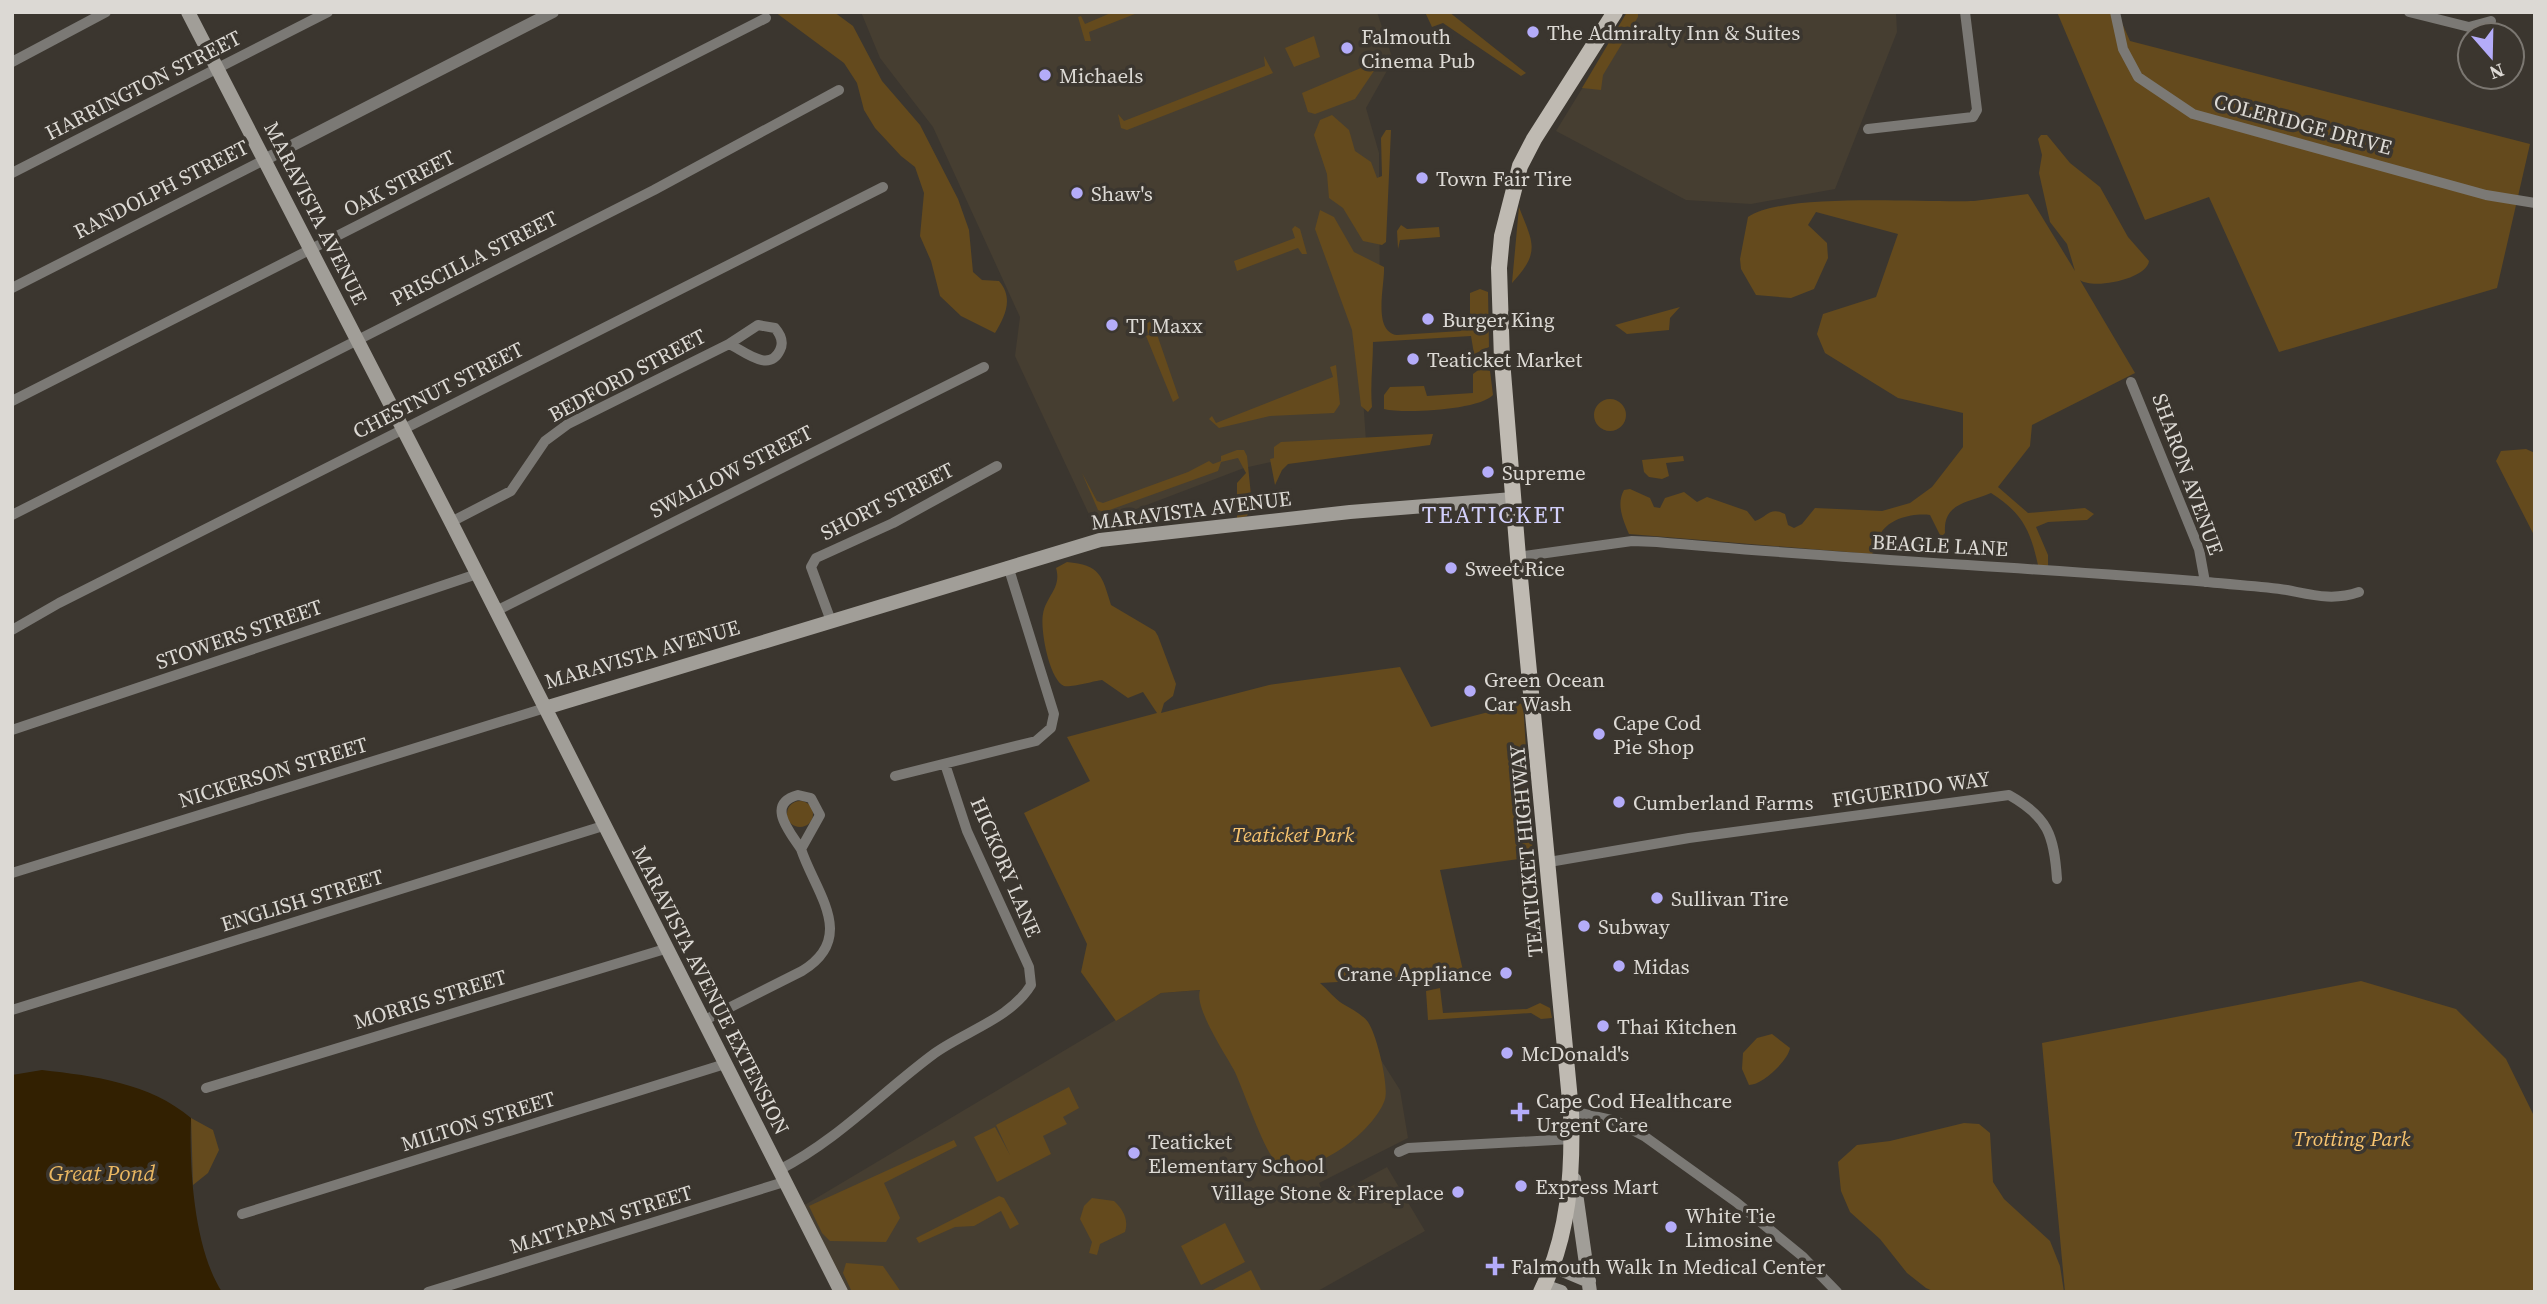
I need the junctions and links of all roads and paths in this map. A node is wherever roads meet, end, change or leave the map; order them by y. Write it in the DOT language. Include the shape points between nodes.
graph roads {
  1 [pos="106,12"];
  2 [pos="188,12"];
  3 [pos="328,12"];
  4 [pos="553,12"];
  5 [pos="1615,12"];
  6 [pos="1965,12"];
  7 [pos="2115,12"];
  8 [pos="2409,12"];
  9 [pos="765,18"];
  10 [pos="2491,20"];
  11 [pos="12,62"];
  12 [pos="218,70"];
  13 [pos="839,90"];
  14 [pos="1868,129"];
  15 [pos="264,160"];
  16 [pos="12,173"];
  17 [pos="883,187"];
  18 [pos="2535,202"];
  19 [pos="311,249"];
  20 [pos="12,288"];
  21 [pos="357,339"];
  22 [pos="729,344"];
  23 [pos="984,367"];
  24 [pos="2131,382"];
  25 [pos="12,401"];
  26 [pos="404,429"];
  27 [pos="998,466"];
  28 [pos="1513,499"];
  29 [pos="12,515"];
  30 [pos="451,522"];
  31 [pos="1518,557"];
  32 [pos="1008,566"];
  33 [pos="477,573"];
  34 [pos="2205,582"];
  35 [pos="2359,592"];
  36 [pos="496,611"];
  37 [pos="831,621"];
  38 [pos="12,630"];
  39 [pos="545,708"];
  40 [pos="12,730"];
  41 [pos="945,764"];
  42 [pos="895,776"];
  43 [pos="603,827"];
  44 [pos="801,849"];
  45 [pos="1549,862"];
  46 [pos="12,873"];
  47 [pos="2057,879"];
  48 [pos="665,949"];
  49 [pos="1031,985"];
  50 [pos="12,1010"];
  51 [pos="703,1021"];
  52 [pos="725,1064"];
  53 [pos="206,1088"];
  54 [pos="1571,1111"];
  55 [pos="1572,1139"];
  56 [pos="1399,1152"];
  57 [pos="1572,1164"];
  58 [pos="782,1176"];
  59 [pos="242,1214"];
  60 [pos="1551,1265"];
  61 [pos="1590,1286"];
  62 [pos="1542,1289"];
  63 [pos="428,1292"];
  64 [pos="841,1292"];
  65 [pos="1561,1292"];
  66 [pos="1837,1292"];
  1 -- 11 [label="street"];
  2 -- 12 [label="main road, MARAVISTA AVENUE"];
  3 -- 12 [label="street, HARRINGTON STREET"];
  4 -- 15 [label="street, RANDOLPH STREET"];
  5 -- 28 [label="main road, TEATICKET HIGHWAY" via="1534,139 1517,175 1506,215 1499,306"];
  6 -- 14 [label="street" via="1977,110 1973,117"];
  7 -- 18 [label="street, COLERIDGE DRIVE" via="2123,49 2138,77 2193,114 2486,195"];
  8 -- 10 [label="street" via="2469,27"];
  9 -- 19 [label="street, OAK STREET"];
  12 -- 15 [label="main road, MARAVISTA AVENUE"];
  12 -- 16 [label="street, HARRINGTON STREET"];
  13 -- 21 [label="street, PRISCILLA STREET" via="654,190"];
  15 -- 19 [label="main road, MARAVISTA AVENUE"];
  15 -- 20 [label="street, RANDOLPH STREET"];
  17 -- 26 [label="street, CHESTNUT STREET"];
  19 -- 21 [label="main road, MARAVISTA AVENUE"];
  19 -- 25 [label="street, OAK STREET"];
  21 -- 26 [label="main road, MARAVISTA AVENUE"];
  21 -- 29 [label="street, PRISCILLA STREET"];
  22 -- 22 [label="street, BEDFORD STREET" via="766,360 776,355 782,344 775,328 764,324"];
  22 -- 30 [label="street, BEDFORD STREET" via="568,424 545,441 511,491"];
  23 -- 36 [label="street, SWALLOW STREET"];
  24 -- 34 [label="street, SHARON AVENUE" via="2199,548"];
  26 -- 30 [label="main road, MARAVISTA AVENUE"];
  26 -- 38 [label="street, CHESTNUT STREET"];
  27 -- 37 [label="street, SHORT STREET" via="893,523 816,558 811,567"];
  28 -- 31 [label="main road, TEATICKET HIGHWAY"];
  28 -- 32 [label="main road, MARAVISTA AVENUE" via="1119,537"];
  30 -- 33 [label="main road, MARAVISTA AVENUE"];
  31 -- 34 [label="street, BEAGLE LANE" via="1649,541"];
  31 -- 45 [label="main road, TEATICKET HIGHWAY"];
  32 -- 37 [label="main road, MARAVISTA AVENUE"];
  32 -- 41 [label="street" via="1054,721 1036,741"];
  33 -- 36 [label="main road, MARAVISTA AVENUE"];
  33 -- 40 [label="street, STOWERS STREET"];
  34 -- 35 [label="street, BEAGLE LANE" via="2323,598"];
  36 -- 39 [label="main road, MARAVISTA AVENUE"];
  37 -- 39 [label="main road, MARAVISTA AVENUE"];
  39 -- 43 [label="main road, MARAVISTA AVENUE EXTENSION"];
  39 -- 46 [label="street, NICKERSON STREET"];
  41 -- 42 [label="street"];
  41 -- 49 [label="street, HICKORY LANE" via="967,831 1029,967"];
  43 -- 48 [label="main road, MARAVISTA AVENUE EXTENSION"];
  43 -- 50 [label="street, ENGLISH STREET"];
  44 -- 44 [label="street" via="820,815 811,798 798,795 786,801 781,819"];
  44 -- 51 [label="street" via="828,907 830,928 824,949 802,971"];
  45 -- 47 [label="street, FIGUERIDO WAY" via="1689,838 2009,795 2044,822 2052,838"];
  45 -- 54 [label="main road, TEATICKET HIGHWAY"];
  48 -- 51 [label="main road, MARAVISTA AVENUE EXTENSION"];
  48 -- 53 [label="street, MORRIS STREET"];
  49 -- 58 [label="street, MATTAPAN STREET" via="1014,1005 937,1051"];
  51 -- 52 [label="main road, MARAVISTA AVENUE EXTENSION"];
  52 -- 58 [label="main road, MARAVISTA AVENUE EXTENSION"];
  52 -- 59 [label="street, MILTON STREET"];
  54 -- 55 [label="main road, TEATICKET HIGHWAY"];
  54 -- 66 [label="street" via="1616,1121 1644,1136 1736,1202 1802,1256"];
  55 -- 56 [label="street"];
  55 -- 57 [label="main road, TEATICKET HIGHWAY"];
  57 -- 60 [label="main road, TEATICKET HIGHWAY" via="1566,1217"];
  57 -- 61 [label="main road"];
  58 -- 63 [label="street, MATTAPAN STREET"];
  58 -- 64 [label="main road, MARAVISTA AVENUE EXTENSION"];
  60 -- 61 [label="main road"];
  60 -- 62 [label="main road, TEATICKET HIGHWAY"];
  62 -- 65 [label="main road"];
}
